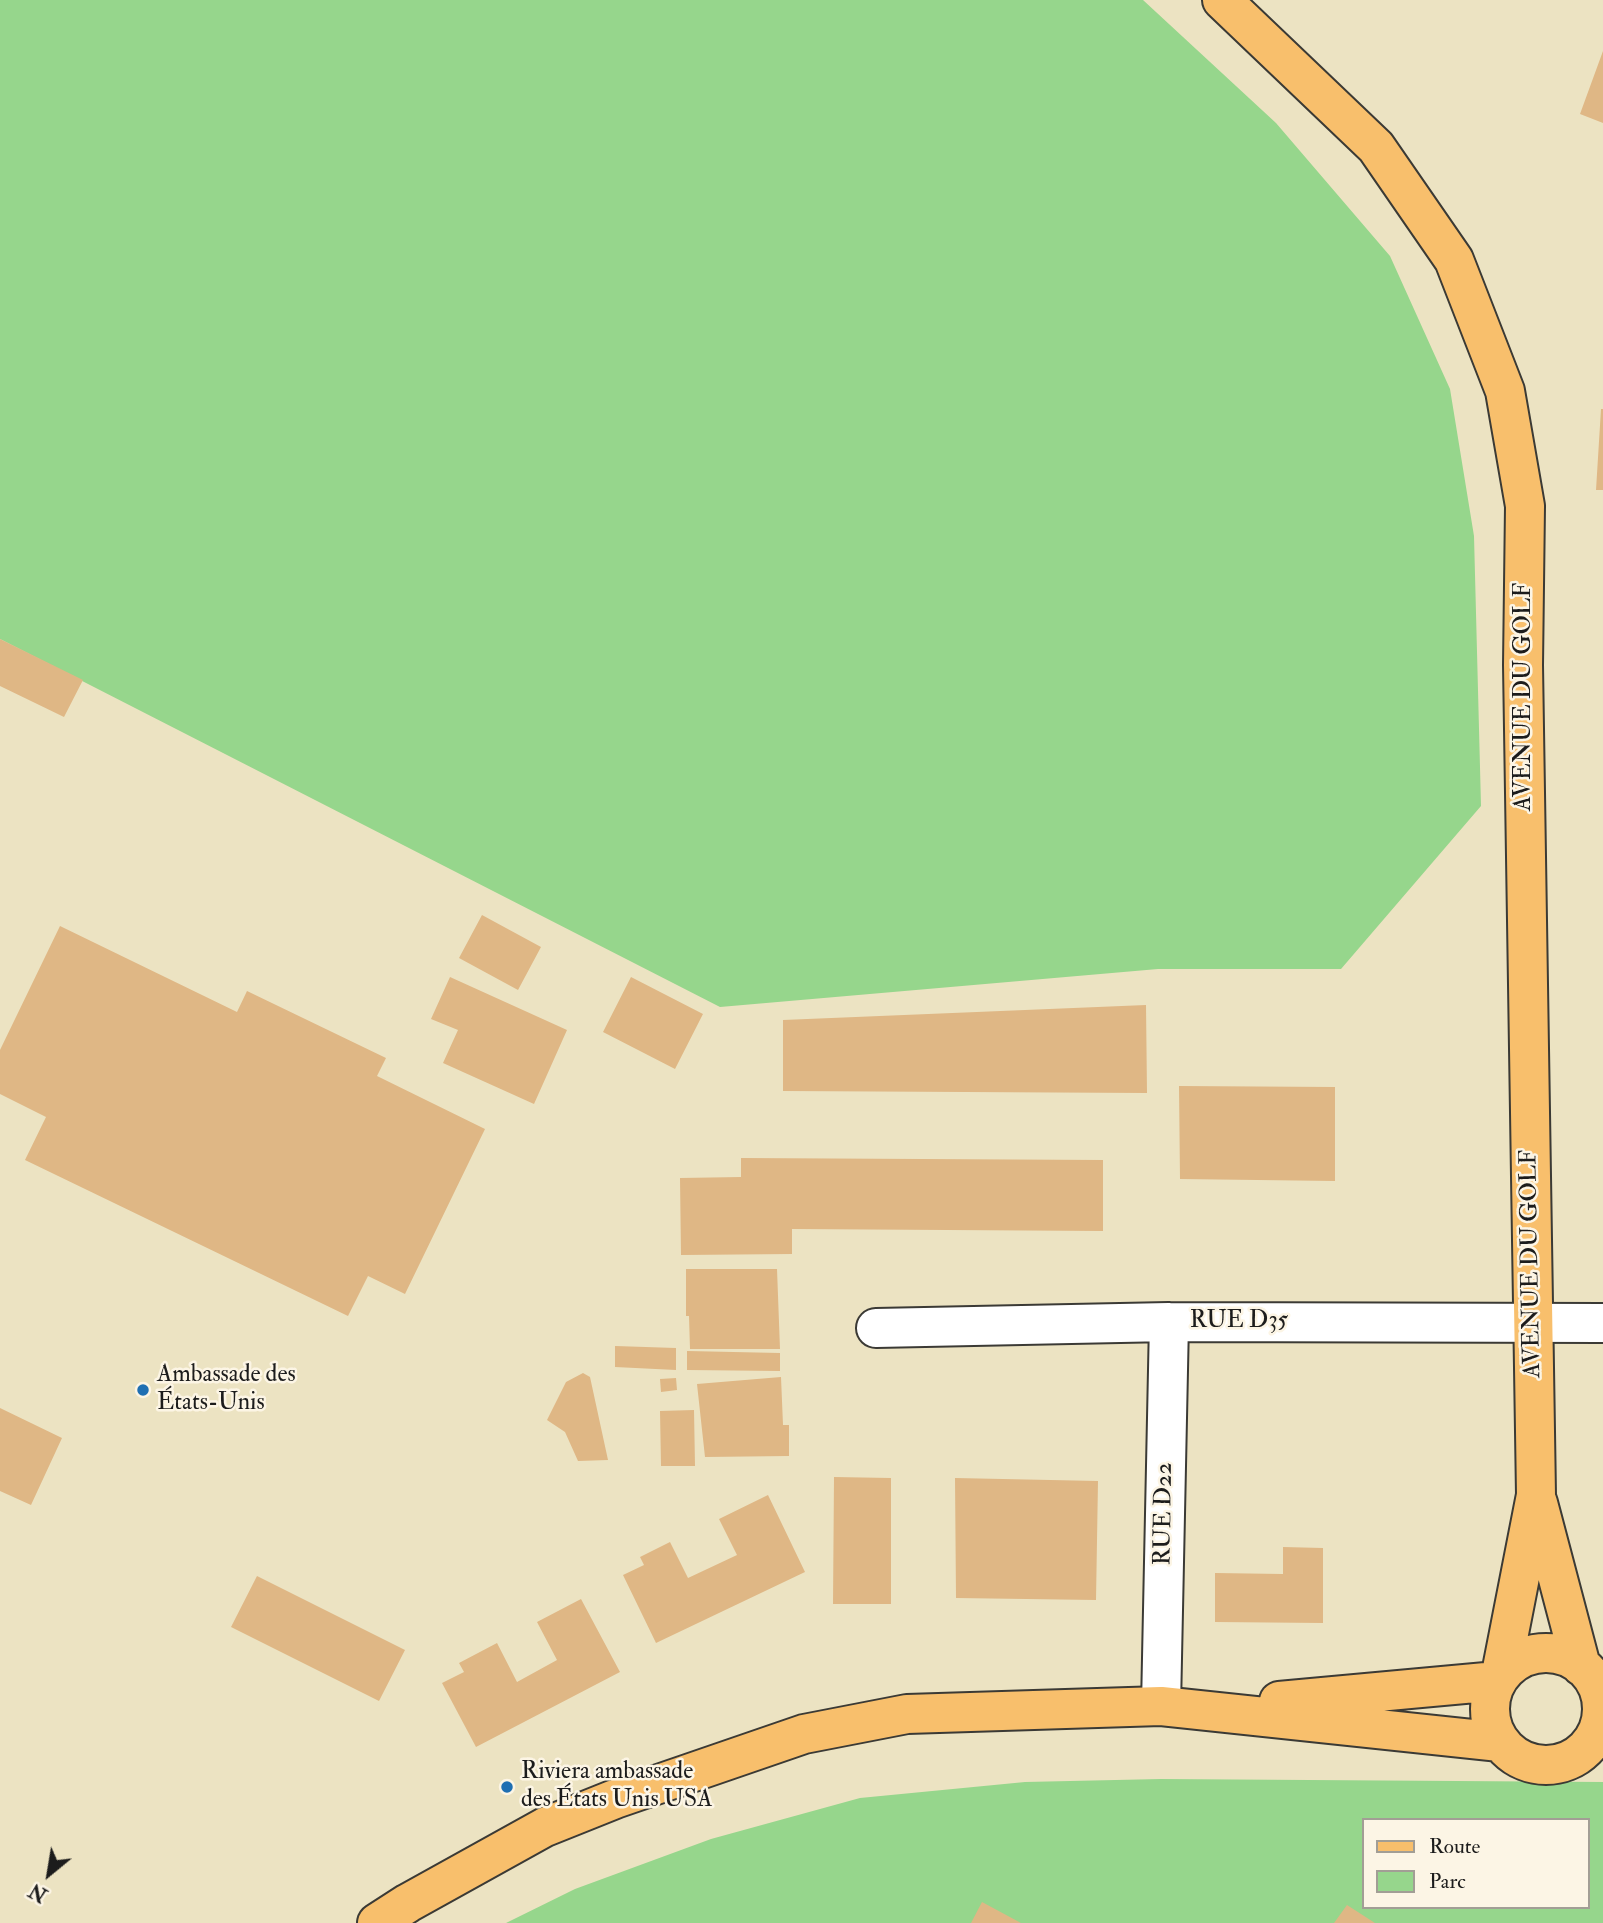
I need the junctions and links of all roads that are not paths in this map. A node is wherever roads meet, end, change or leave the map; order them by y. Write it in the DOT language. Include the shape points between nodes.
graph roads {
  1 [pos="1222,0"];
  2 [pos="1169,1322"];
  3 [pos="1533,1323"];
  4 [pos="1603,1323"];
  5 [pos="876,1328"];
  6 [pos="1536,1495"];
  7 [pos="1592,1674"];
  8 [pos="1499,1677"];
  9 [pos="1179,1707"];
  10 [pos="1599,1734"];
  11 [pos="1500,1742"];
  12 [pos="377,1923"];
  1 -- 3 [label="main road, AVENUE DU GOLF" via="1376,147 1454,260 1505,391 1525,506 1523,666"];
  2 -- 3 [label="street, RUE D35"];
  2 -- 5 [label="street, RUE D35"];
  2 -- 9 [label="street, RUE D22"];
  3 -- 4 [label="street, RUE D35"];
  3 -- 6 [label="main road, AVENUE DU GOLF"];
  6 -- 7 [label="main road, AVENUE DU GOLF"];
  6 -- 8 [label="main road, AVENUE DU GOLF"];
  7 -- 8 [label="main road" via="1566,1657 1543,1653 1520,1659"];
  7 -- 10 [label="main road" via="1602,1706"];
  8 -- 9 [label="main road"];
  8 -- 11 [label="main road" via="1489,1712"];
  9 -- 11 [label="main road"];
  9 -- 12 [label="main road" via="907,1714 804,1734 545,1827"];
  10 -- 11 [label="main road" via="1573,1758 1550,1765 1526,1761"];
}
